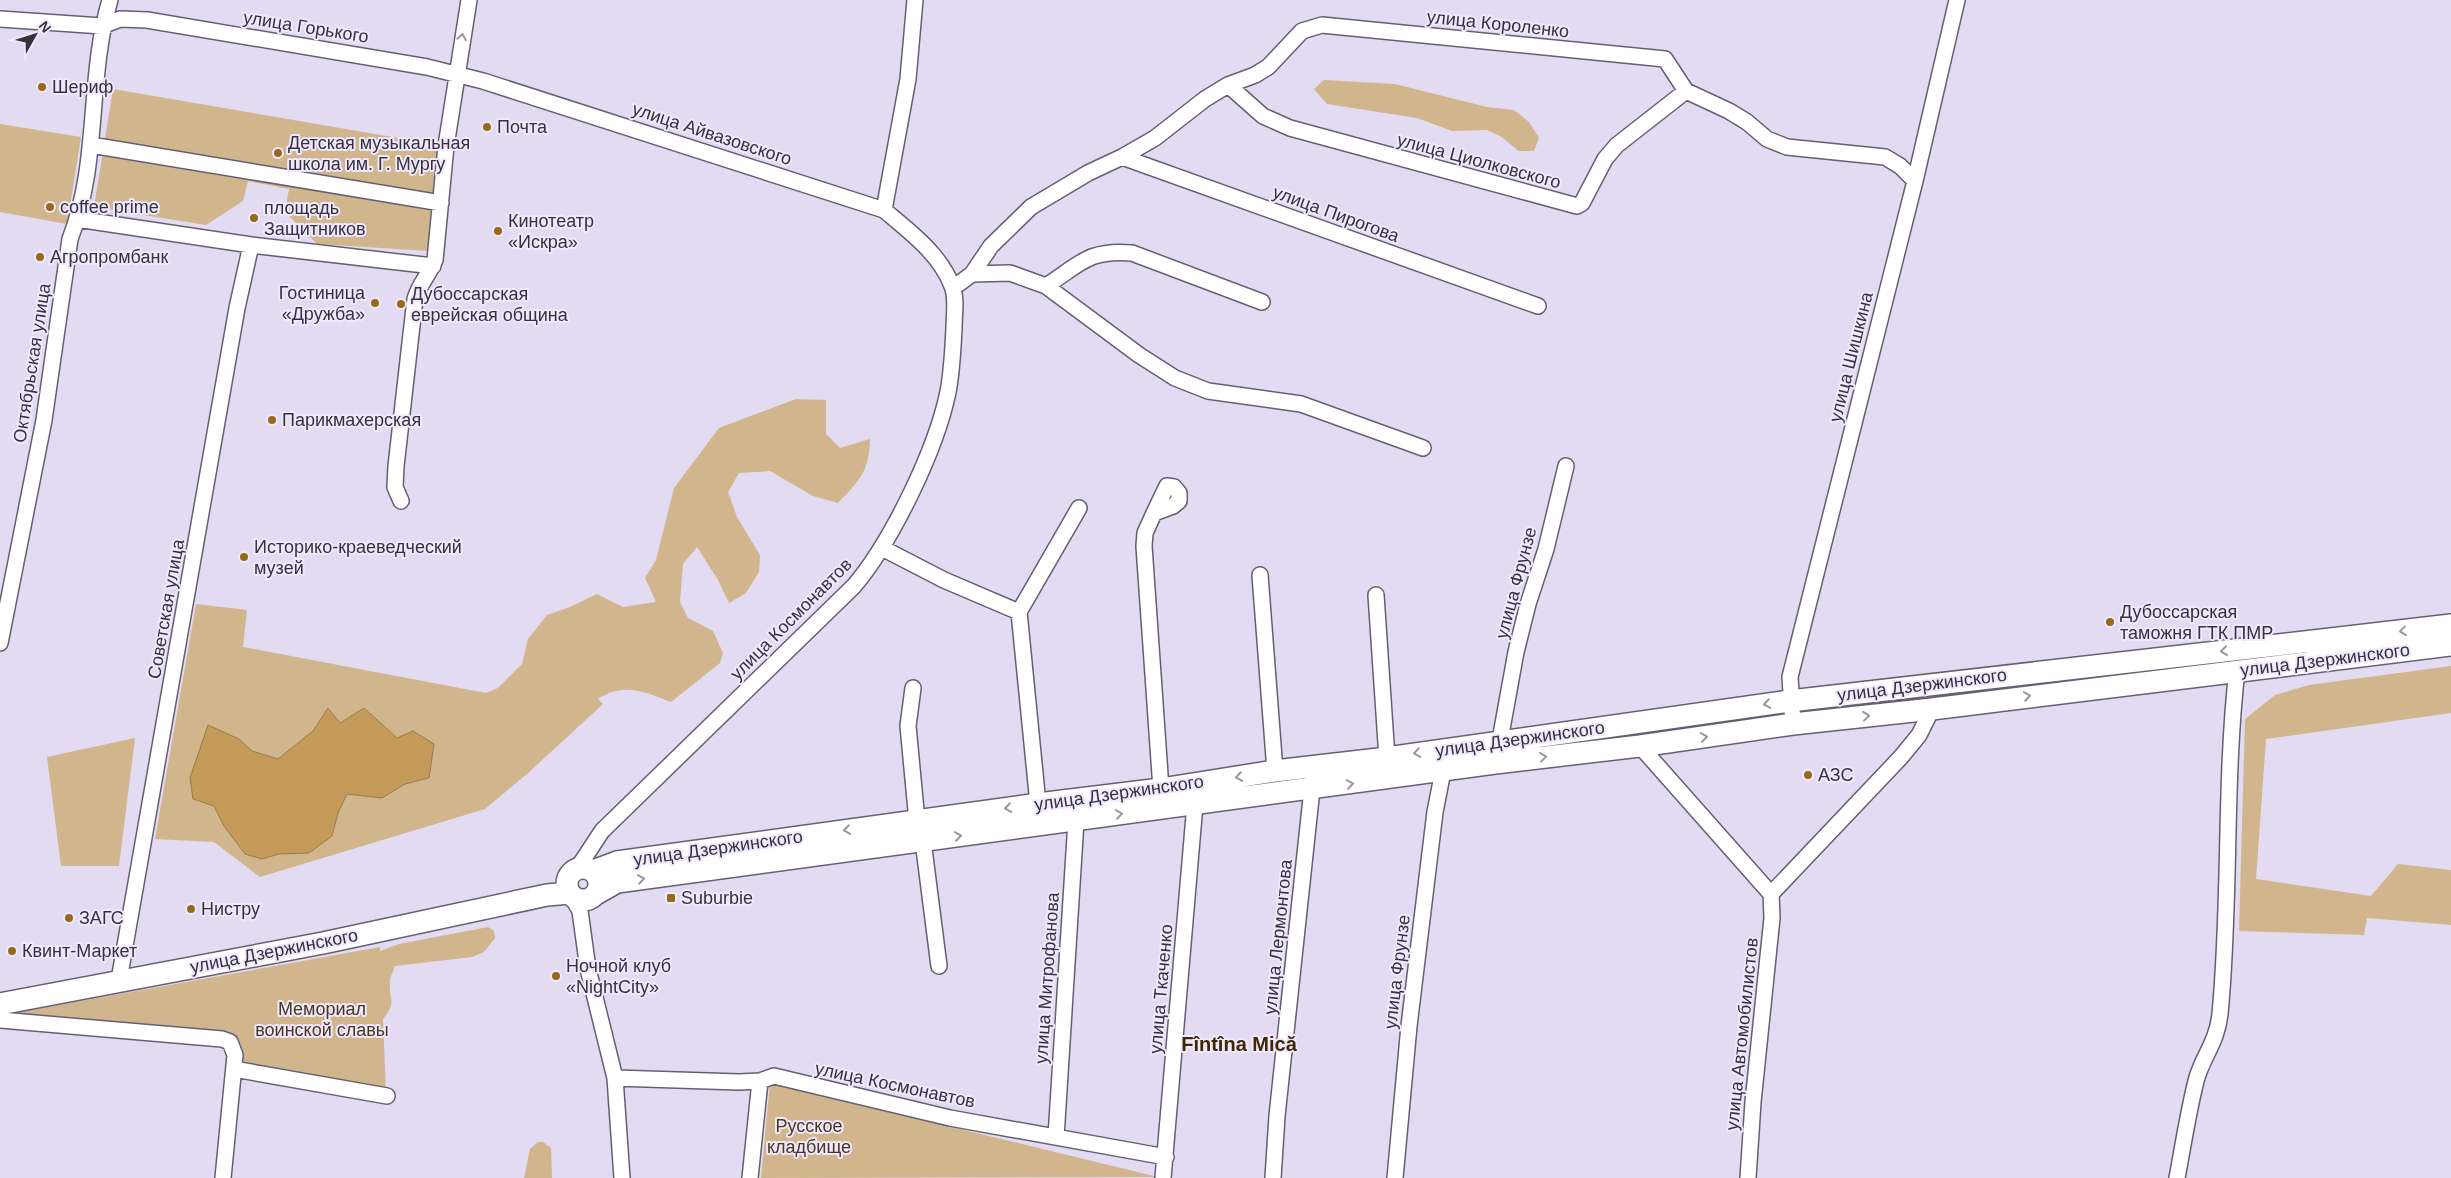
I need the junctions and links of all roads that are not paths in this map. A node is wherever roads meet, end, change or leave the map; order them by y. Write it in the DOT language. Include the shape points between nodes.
graph roads {
  1 [pos="110,0"];
  2 [pos="469,0"];
  3 [pos="916,0"];
  4 [pos="1957,0"];
  5 [pos="0,19"];
  6 [pos="102,26"];
  7 [pos="456,74"];
  8 [pos="1228,85"];
  9 [pos="1686,91"];
  10 [pos="91,145"];
  11 [pos="1122,157"];
  12 [pos="1915,181"];
  13 [pos="442,203"];
  14 [pos="884,210"];
  15 [pos="77,218"];
  16 [pos="251,245"];
  17 [pos="938,261"];
  18 [pos="433,266"];
  19 [pos="972,274"];
  20 [pos="1046,286"];
  21 [pos="953,288"];
  22 [pos="1262,302"];
  23 [pos="1538,306"];
  24 [pos="1423,448"];
  25 [pos="1566,466"];
  26 [pos="401,502"];
  27 [pos="1079,508"];
  28 [pos="1154,513"];
  29 [pos="882,548"];
  30 [pos="1260,575"];
  31 [pos="1376,594"];
  32 [pos="1019,612"];
  33 [pos="2451,625"];
  34 [pos="0,643"];
  35 [pos="2451,645"];
  36 [pos="2237,670"];
  37 [pos="913,688"];
  38 [pos="1790,700"];
  39 [pos="1932,709"];
  40 [pos="1793,724"];
  41 [pos="1500,740"];
  42 [pos="1640,746"];
  43 [pos="1388,758"];
  44 [pos="1495,763"];
  45 [pos="1275,771"];
  46 [pos="1443,771"];
  47 [pos="1161,789"];
  48 [pos="1312,789"];
  49 [pos="1038,804"];
  50 [pos="1195,804"];
  51 [pos="1076,820"];
  52 [pos="920,831"];
  53 [pos="582,888"];
  54 [pos="1771,894"];
  55 [pos="939,966"];
  56 [pos="119,980"];
  57 [pos="0,1004"];
  58 [pos="0,1020"];
  59 [pos="234,1069"];
  60 [pos="615,1078"];
  61 [pos="760,1081"];
  62 [pos="388,1096"];
  63 [pos="1056,1137"];
  64 [pos="1166,1157"];
  65 [pos="223,1178"];
  66 [pos="622,1178"];
  67 [pos="750,1178"];
  68 [pos="1163,1178"];
  69 [pos="1273,1178"];
  70 [pos="1395,1178"];
  71 [pos="1748,1178"];
  72 [pos="2177,1178"];
  1 -- 6 [label="street, Октябрьская улица"];
  7 -- 2 [label="street, one-way"];
  3 -- 14 [label="street" via="908,79"];
  4 -- 12 [label="street, улица Шишкина"];
  5 -- 6 [label="street, улица Горького"];
  6 -- 7 [label="street, улица Горького" via="120,20 147,20"];
  6 -- 10 [label="street, Октябрьская улица"];
  7 -- 13 [label="street"];
  7 -- 14 [label="street, улица Айвазовского"];
  8 -- 9 [label="street, улица Короленко" via="1255,76 1302,31 1322,25 1665,59"];
  8 -- 9 [label="street, улица Циолковского" via="1263,116 1290,128 1577,206 1582,203 1605,159 1617,145"];
  8 -- 11 [label="street" via="1155,138"];
  9 -- 12 [label="street" via="1729,111 1767,139 1787,147 1885,157"];
  10 -- 13 [label="street"];
  10 -- 15 [label="street, Октябрьская улица"];
  11 -- 19 [label="street" via="1031,207 991,246"];
  11 -- 23 [label="street, улица Пирогова"];
  12 -- 38 [label="street, улица Шишкина" via="1790,677"];
  13 -- 18 [label="street"];
  14 -- 17 [label="street, улица Айвазовского"];
  15 -- 16 [label="street"];
  15 -- 34 [label="street, Октябрьская улица" via="70,239 44,420"];
  16 -- 18 [label="street"];
  16 -- 56 [label="street, Советская улица" via="235,315"];
  17 -- 21 [label="street, улица Космонавтов"];
  18 -- 26 [label="street" via="418,287 415,299 396,466 395,487"];
  19 -- 20 [label="street" via="1010,273"];
  19 -- 21 [label="street"];
  20 -- 22 [label="street" via="1081,261 1098,253 1117,251 1132,253"];
  20 -- 24 [label="street" via="1175,378 1208,391 1301,404"];
  21 -- 29 [label="street, улица Космонавтов" via="953,350 941,421"];
  25 -- 41 [label="street, улица Фрунзе" via="1516,652"];
  27 -- 32 [label="street"];
  28 -- 47 [label="street" via="1145,533 1144,546"];
  29 -- 32 [label="street" via="944,580"];
  29 -- 53 [label="street, улица Космонавтов" via="854,586 592,844"];
  30 -- 45 [label="street"];
  31 -- 43 [label="street"];
  32 -- 49 [label="street"];
  33 -- 38 [label="highway, улица Дзержинского, one-way"];
  35 -- 36 [label="highway, улица Дзержинского"];
  39 -- 36 [label="highway, улица Дзержинского, one-way"];
  36 -- 72 [label="street" via="2231,737 2220,1016 2214,1044 2196,1080"];
  37 -- 52 [label="street" via="908,726"];
  38 -- 40 [label="street, улица Шишкина"];
  38 -- 41 [label="highway, улица Дзержинского, one-way"];
  40 -- 39 [label="highway, улица Дзержинского, one-way"];
  39 -- 54 [label="street" via="1919,735 1901,757"];
  42 -- 40 [label="highway, улица Дзержинского, one-way"];
  41 -- 43 [label="highway, улица Дзержинского, one-way"];
  41 -- 44 [label="street, улица Фрунзе"];
  44 -- 42 [label="highway, улица Дзержинского, one-way"];
  42 -- 54 [label="street"];
  43 -- 45 [label="highway, улица Дзержинского"];
  44 -- 46 [label="highway, улица Дзержинского"];
  45 -- 47 [label="highway, улица Дзержинского, one-way"];
  48 -- 46 [label="highway, улица Дзержинского, one-way"];
  46 -- 70 [label="street, улица Фрунзе" via="1434,812"];
  47 -- 49 [label="highway, улица Дзержинского"];
  48 -- 50 [label="highway, улица Дзержинского"];
  48 -- 69 [label="street, улица Лермонтова"];
  49 -- 52 [label="highway, улица Дзержинского, one-way"];
  51 -- 50 [label="highway, улица Дзержинского, one-way"];
  50 -- 64 [label="street, улица Ткаченко"];
  52 -- 51 [label="highway, улица Дзержинского, one-way"];
  51 -- 63 [label="street, улица Митрофанова"];
  52 -- 53 [label="highway, улица Дзержинского" via="617,862"];
  52 -- 55 [label="street"];
  53 -- 56 [label="highway, улица Дзержинского" via="323,944"];
  53 -- 60 [label="street" via="588,969"];
  54 -- 71 [label="street, улица Автомобилистов" via="1772,918"];
  56 -- 57 [label="highway, улица Дзержинского"];
  58 -- 59 [label="street" via="222,1039 230,1042 235,1055"];
  59 -- 62 [label="street"];
  59 -- 65 [label="street"];
  60 -- 61 [label="street, улица Космонавтов"];
  60 -- 66 [label="street"];
  61 -- 63 [label="street, улица Космонавтов" via="774,1076 950,1118"];
  61 -- 67 [label="street"];
  63 -- 64 [label="street, улица Космонавтов"];
  64 -- 68 [label="street, улица Ткаченко"];
}
